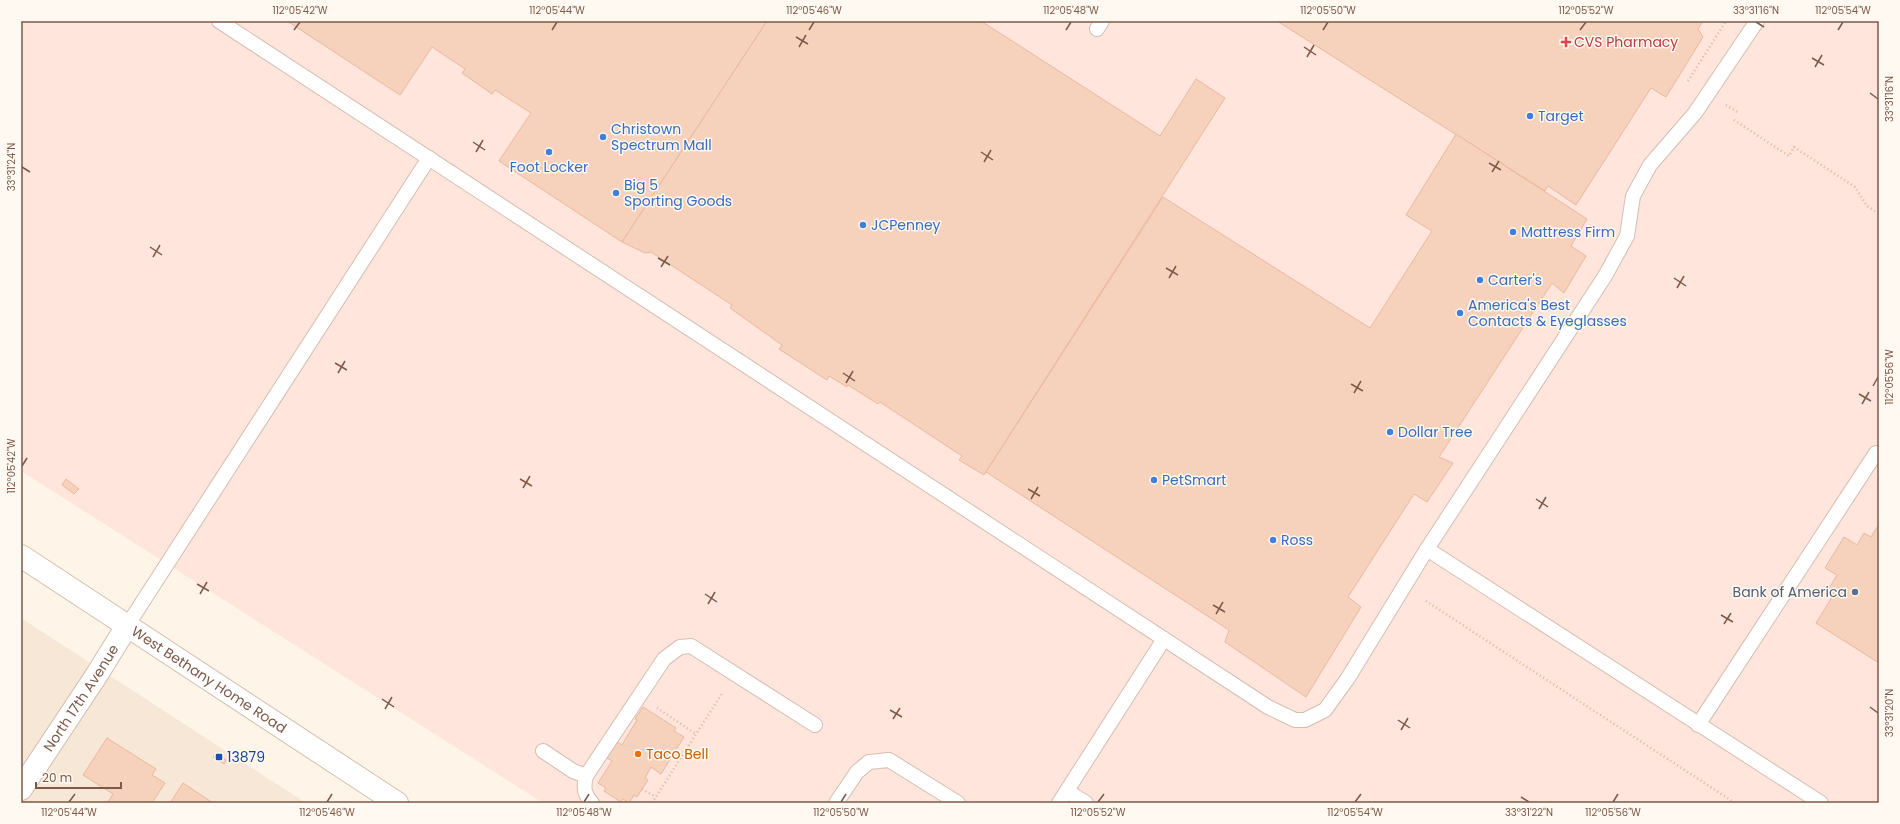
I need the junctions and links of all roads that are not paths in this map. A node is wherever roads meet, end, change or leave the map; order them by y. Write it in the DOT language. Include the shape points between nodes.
graph roads {
  1 [pos="220,21"];
  2 [pos="1757,21"];
  3 [pos="429,158"];
  4 [pos="1879,455"];
  5 [pos="1427,549"];
  6 [pos="21,556"];
  7 [pos="127,626"];
  8 [pos="1164,639"];
  9 [pos="815,724"];
  10 [pos="1698,725"];
  11 [pos="543,751"];
  12 [pos="586,776"];
  13 [pos="21,789"];
  14 [pos="1067,791"];
  15 [pos="397,803"];
  16 [pos="592,803"];
  17 [pos="836,803"];
  18 [pos="958,803"];
  19 [pos="1059,803"];
  20 [pos="1086,803"];
  21 [pos="1821,803"];
  1 -- 3 [label="lane"];
  2 -- 5 [label="lane" via="1695,113 1650,165 1633,196 1627,236 1604,276"];
  3 -- 7 [label="lane"];
  3 -- 8 [label="lane"];
  4 -- 10 [label="lane" via="1876,453"];
  5 -- 8 [label="lane" via="1348,678 1325,710 1305,720 1295,720 1268,707"];
  5 -- 10 [label="lane"];
  6 -- 7 [label="main road, West Bethany Home Road"];
  7 -- 13 [label="main road, North 17th Avenue"];
  7 -- 15 [label="main road, West Bethany Home Road"];
  8 -- 14 [label="lane"];
  9 -- 12 [label="lane" via="691,646 680,646 664,659"];
  10 -- 21 [label="lane"];
  11 -- 12 [label="lane" via="573,771"];
  12 -- 16 [label="lane" via="583,786"];
  14 -- 19 [label="lane"];
  14 -- 20 [label="lane"];
  17 -- 18 [label="lane" via="857,772 870,762 889,760"];
}
